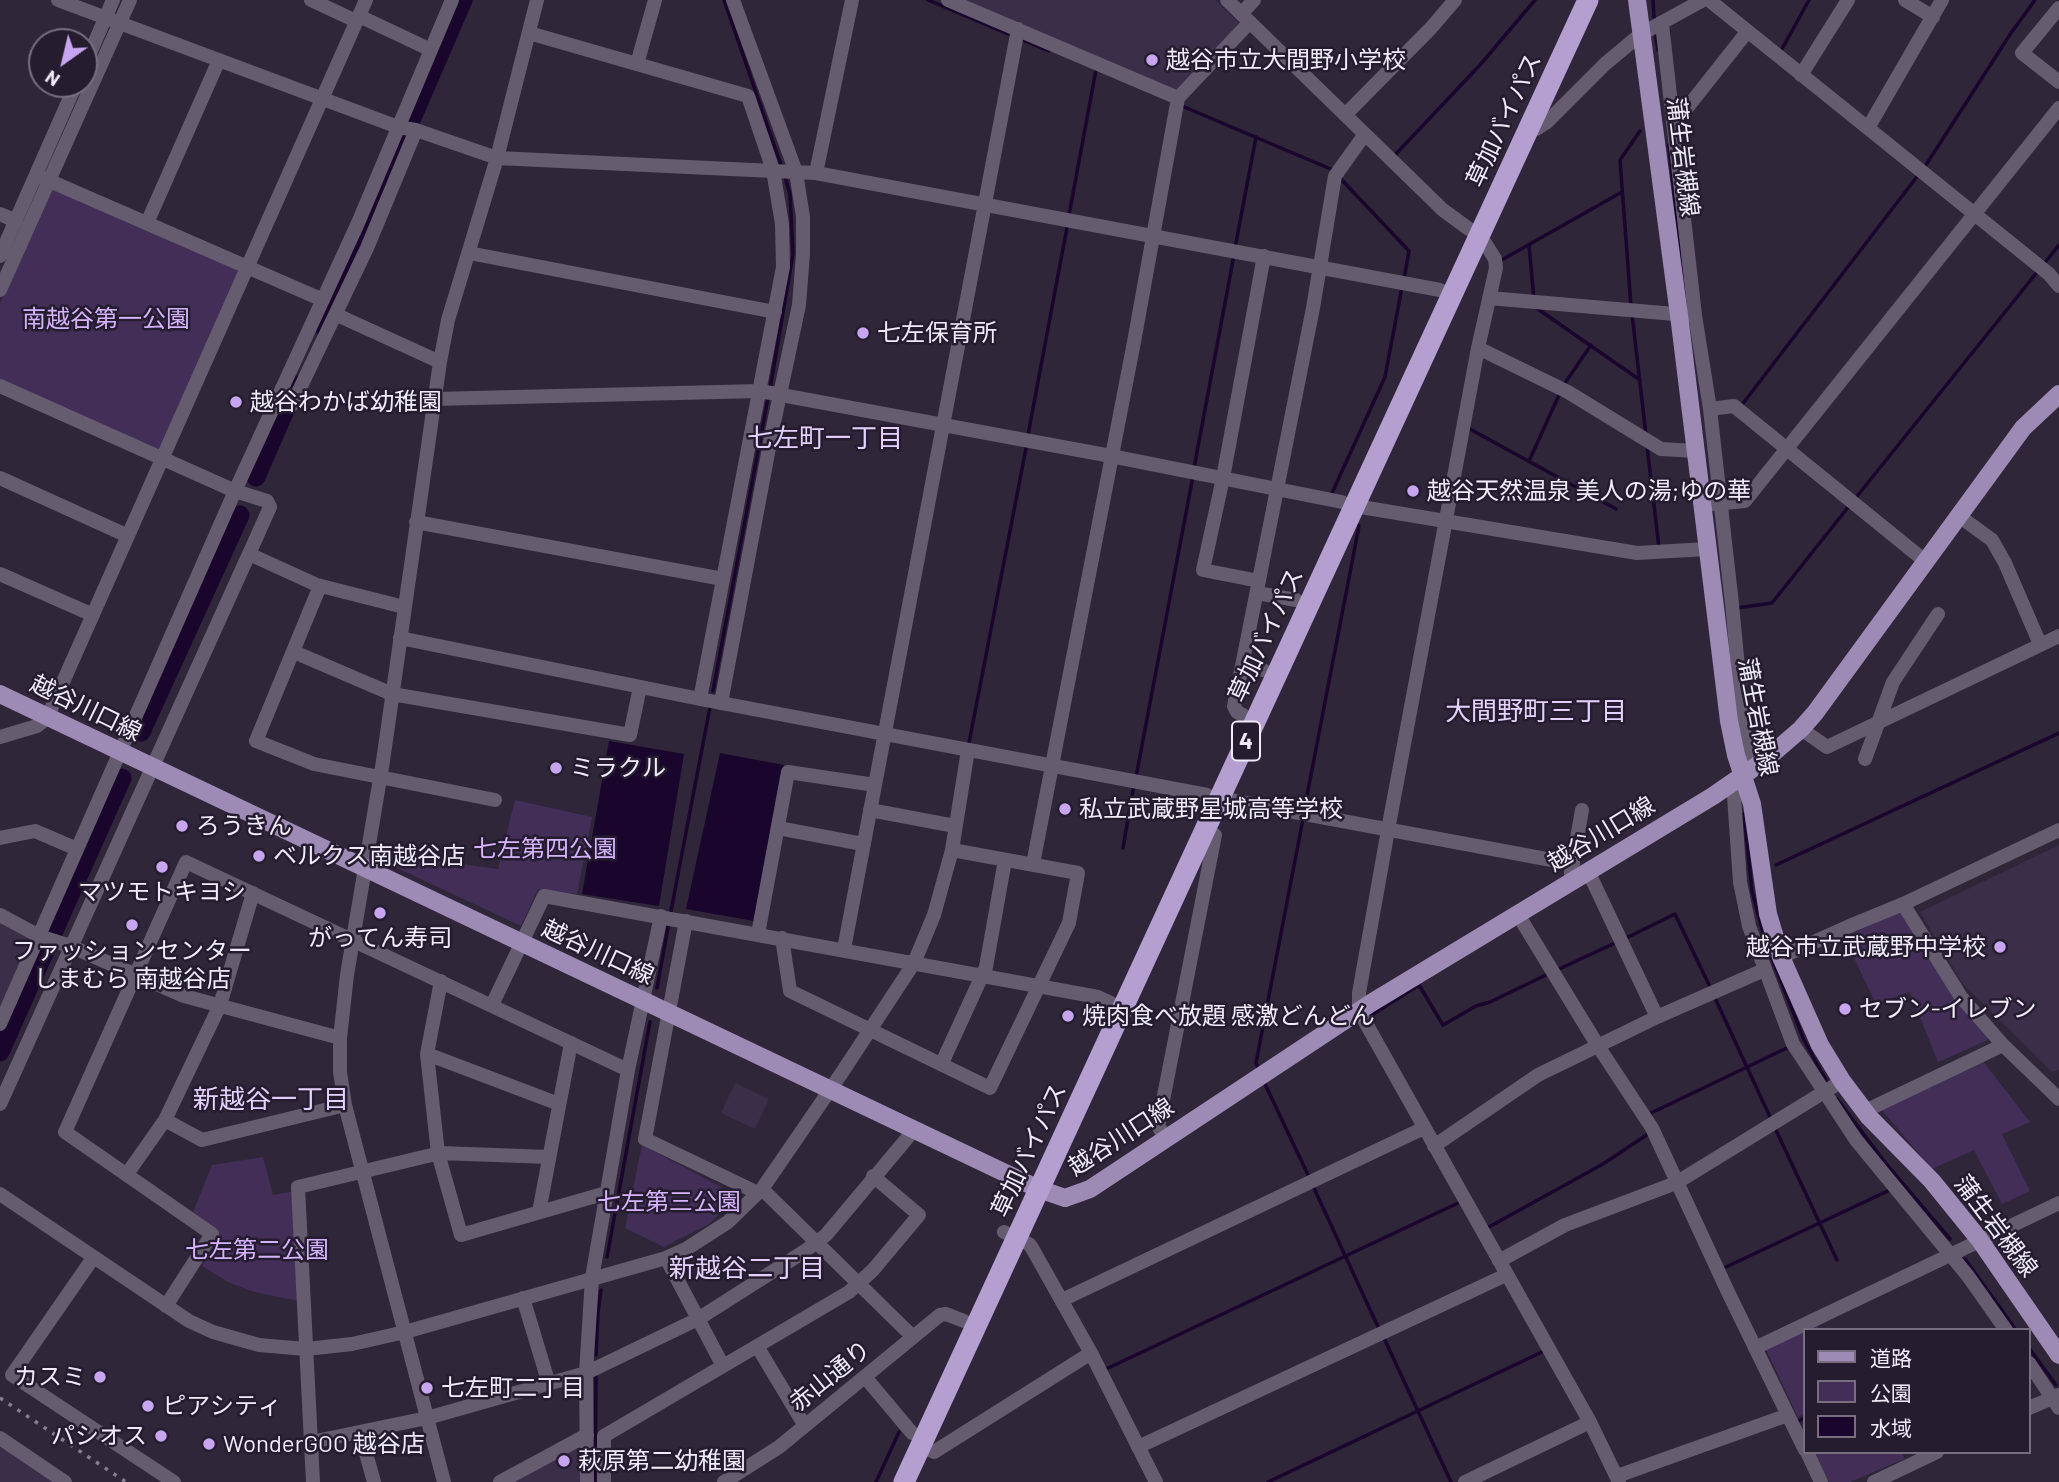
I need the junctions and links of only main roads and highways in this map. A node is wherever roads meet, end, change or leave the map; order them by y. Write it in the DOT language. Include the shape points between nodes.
graph roads {
  1 [pos="1573,0"];
  2 [pos="1588,0"];
  3 [pos="1637,0"];
  4 [pos="1474,234"];
  5 [pos="2059,394"];
  6 [pos="1349,504"];
  7 [pos="0,694"];
  8 [pos="1741,777"];
  9 [pos="1213,797"];
  10 [pos="1033,1186"];
  11 [pos="1011,1235"];
  12 [pos="2059,1355"];
  13 [pos="916,1440"];
  14 [pos="910,1478"];
  15 [pos="890,1482"];
  1 -- 4 [label="highway, 草加バイパス / 4"];
  2 -- 4 [label="highway, 草加バイパス / 4"];
  3 -- 8 [label="main road, 蒲生岩槻線" via="1687,315 1707,549 1729,721"];
  4 -- 6 [label="highway, 草加バイパス / 4"];
  4 -- 6 [label="highway, 草加バイパス / 4" via="1440,289"];
  5 -- 8 [label="main road, 越谷川口線" via="2023,428 1801,729"];
  6 -- 9 [label="highway, 草加バイパス / 4"];
  6 -- 9 [label="highway, 草加バイパス / 4" via="1296,600 1243,715"];
  7 -- 10 [label="main road, 越谷川口線"];
  8 -- 10 [label="main road, 越谷川口線" via="1577,872 1078,1195 1065,1198"];
  8 -- 12 [label="main road, 蒲生岩槻線" via="1757,830 1767,907 1781,957 1820,1045 1865,1111 1979,1239"];
  9 -- 10 [label="highway, 草加バイパス / 4" via="1111,1003"];
  9 -- 10 [label="highway, 草加バイパス / 4" via="1205,832"];
  10 -- 11 [label="highway, 草加バイパス / 4"];
  11 -- 13 [label="highway, 草加バイパス / 4"];
  11 -- 13 [label="highway, 草加バイパス / 4" via="964,1321"];
  13 -- 14 [label="highway, 草加バイパス / 4"];
  13 -- 15 [label="highway, 草加バイパス / 4"];
}
